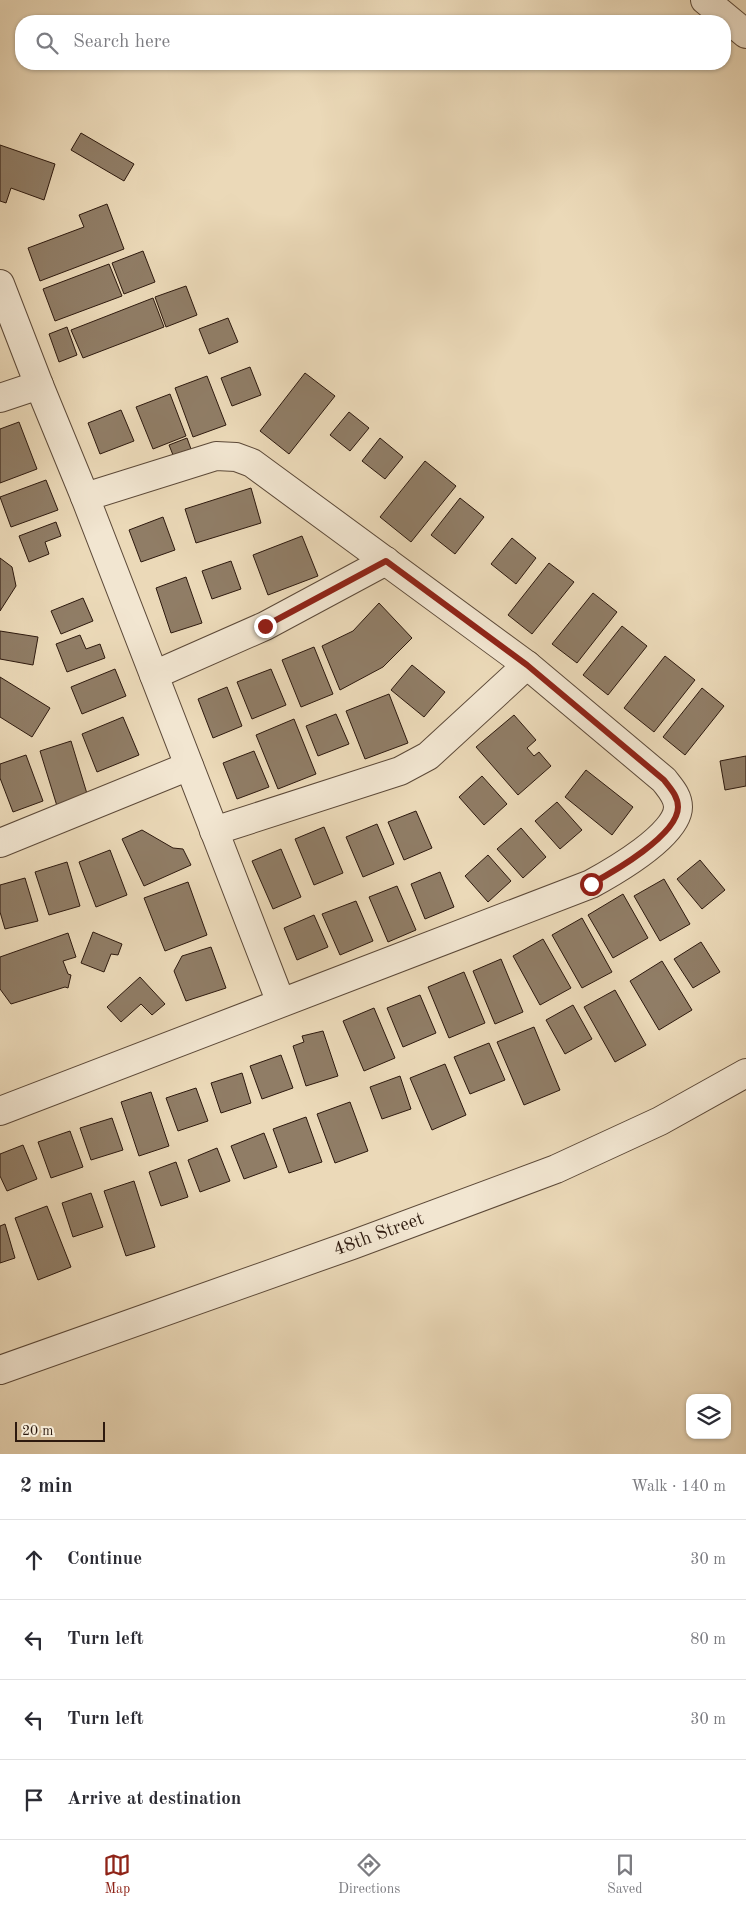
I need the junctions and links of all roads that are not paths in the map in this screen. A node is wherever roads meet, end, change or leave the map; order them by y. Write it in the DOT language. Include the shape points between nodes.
graph roads {
  1 [pos="705,0"];
  2 [pos="723,15"];
  3 [pos="731,22"];
  4 [pos="746,34"];
  5 [pos="0,284"];
  6 [pos="39,385"];
  7 [pos="0,398"];
  8 [pos="85,497"];
  9 [pos="386,561"];
  10 [pos="527,665"];
  11 [pos="154,675"];
  12 [pos="189,766"];
  13 [pos="214,831"];
  14 [pos="0,843"];
  15 [pos="281,1003"];
  16 [pos="746,1073"];
  17 [pos="0,1111"];
  18 [pos="0,1370"];
  1 -- 2 [label="street"];
  3 -- 4 [label="street"];
  5 -- 6 [label="street"];
  6 -- 7 [label="street"];
  6 -- 8 [label="street"];
  8 -- 9 [label="street" via="216,456 236,457 252,464"];
  8 -- 11 [label="street"];
  9 -- 10 [label="street"];
  9 -- 11 [label="street" via="265,626"];
  10 -- 13 [label="street" via="428,756 400,771"];
  10 -- 15 [label="street" via="664,780 675,794 678,806 675,819 658,840 591,884"];
  11 -- 12 [label="street"];
  12 -- 13 [label="street"];
  12 -- 14 [label="street"];
  13 -- 15 [label="street"];
  15 -- 17 [label="street"];
  16 -- 18 [label="street, 48th Street" via="660,1121 556,1169"];
}
